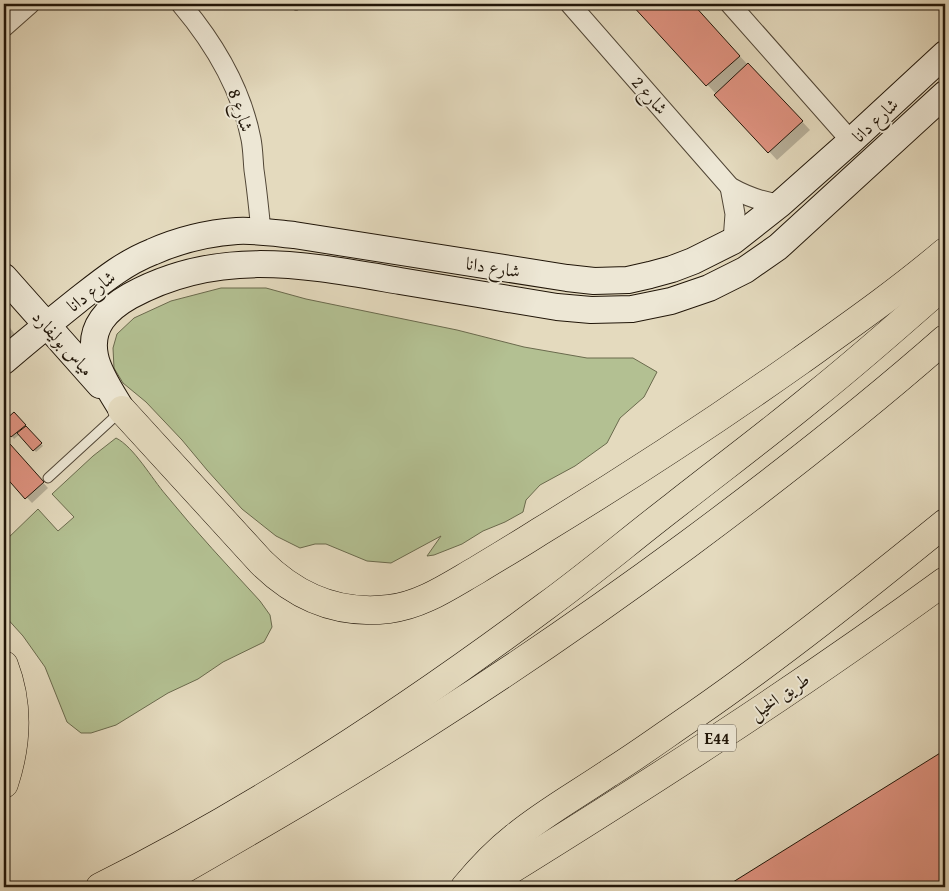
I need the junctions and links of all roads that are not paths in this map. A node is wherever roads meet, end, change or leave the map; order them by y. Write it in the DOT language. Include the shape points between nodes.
graph roads {
  1 [pos="30,4"];
  2 [pos="181,4"];
  3 [pos="570,4"];
  4 [pos="730,4"];
  5 [pos="4,27"];
  6 [pos="945,54"];
  7 [pos="945,94"];
  8 [pos="851,141"];
  9 [pos="730,187"];
  10 [pos="780,204"];
  11 [pos="261,231"];
  12 [pos="733,241"];
  13 [pos="945,252"];
  14 [pos="4,277"];
  15 [pos="945,284"];
  16 [pos="46,325"];
  17 [pos="945,339"];
  18 [pos="4,361"];
  19 [pos="122,410"];
  20 [pos="48,478"];
  21 [pos="945,523"];
  22 [pos="945,581"];
  23 [pos="4,665"];
  24 [pos="4,784"];
  25 [pos="100,887"];
  26 [pos="153,887"];
  27 [pos="464,887"];
  28 [pos="483,887"];
  1 -- 5 [label="street"];
  2 -- 11 [label="street, شارع 8" via="215,49 241,104 251,141"];
  3 -- 9 [label="street, شارع 2"];
  4 -- 8 [label="street"];
  6 -- 8 [label="street, شارع دانا"];
  7 -- 19 [label="street, شارع دانا" via="778,247 745,270 709,288 671,301 632,309 557,307 318,267 270,264 210,268 171,278 109,310 94,337 98,367"];
  8 -- 10 [label="street, شارع دانا"];
  9 -- 10 [label="street, شارع 2" via="754,199"];
  9 -- 12 [label="street" via="735,214"];
  10 -- 12 [label="street, شارع دانا"];
  11 -- 12 [label="street, شارع دانا" via="594,281 628,280 658,273 693,261"];
  11 -- 16 [label="street, شارع دانا" via="216,233 150,252 111,275"];
  13 -- 19 [label="highway" via="818,349 639,470 441,591 416,602 390,608 372,610 337,606 288,586 261,562"];
  14 -- 16 [label="street, مياس بوليفارد"];
  15 -- 25 [label="highway" via="746,451 482,653 269,794"];
  16 -- 18 [label="street, شارع دانا"];
  16 -- 19 [label="street, مياس بوليفارد"];
  17 -- 26 [label="highway" via="786,470 562,634 371,759"];
  19 -- 20 [label="lane"];
  21 -- 27 [label="highway" via="704,708 528,827 496,853"];
  22 -- 28 [label="highway, طريق الخيل / E44" via="708,744"];
  23 -- 24 [label="highway" via="12,692 15,730"];
}
